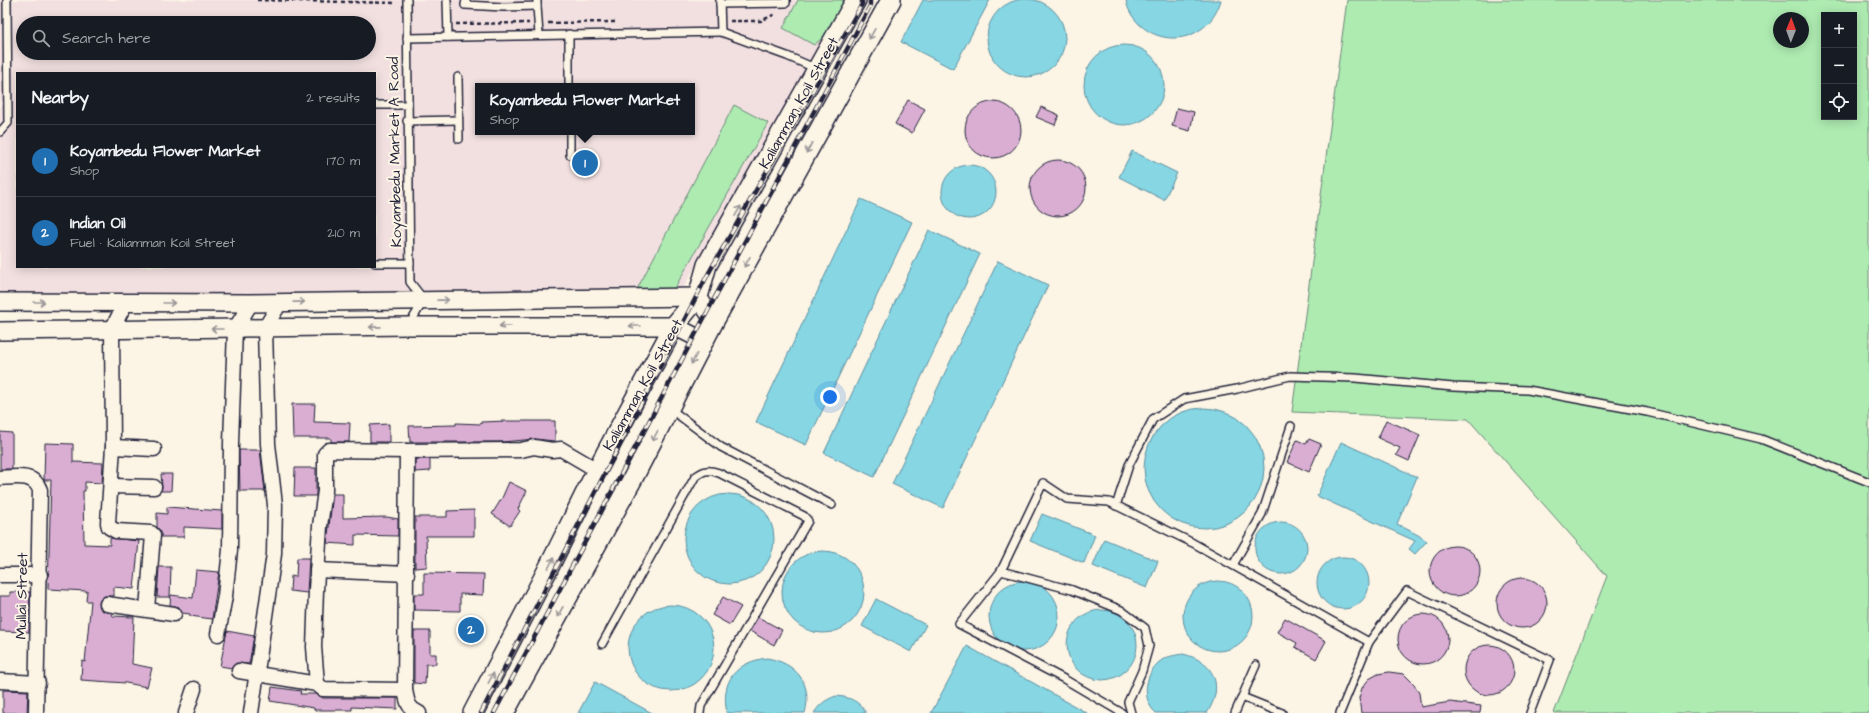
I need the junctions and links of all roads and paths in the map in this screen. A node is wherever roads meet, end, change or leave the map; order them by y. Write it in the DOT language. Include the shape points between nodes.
graph roads {
  1 [pos="7,0"];
  2 [pos="257,0"];
  3 [pos="448,0"];
  4 [pos="466,0"];
  5 [pos="786,0"];
  6 [pos="856,0"];
  7 [pos="891,0"];
  8 [pos="404,2"];
  9 [pos="720,2"];
  10 [pos="537,3"];
  11 [pos="782,10"];
  12 [pos="720,21"];
  13 [pos="617,22"];
  14 [pos="538,23"];
  15 [pos="448,24"];
  16 [pos="720,32"];
  17 [pos="569,34"];
  18 [pos="539,35"];
  19 [pos="448,37"];
  20 [pos="407,38"];
  21 [pos="818,70"];
  22 [pos="458,77"];
  23 [pos="570,83"];
  24 [pos="376,105"];
  25 [pos="408,105"];
  26 [pos="458,120"];
  27 [pos="407,121"];
  28 [pos="0,132"];
  29 [pos="570,135"];
  30 [pos="459,139"];
  31 [pos="570,155"];
  32 [pos="376,263"];
  33 [pos="410,263"];
  34 [pos="698,297"];
  35 [pos="424,300"];
  36 [pos="0,302"];
  37 [pos="126,302"];
  38 [pos="280,303"];
  39 [pos="251,304"];
  40 [pos="714,321"];
  41 [pos="409,326"];
  42 [pos="674,326"];
  43 [pos="265,328"];
  44 [pos="112,329"];
  45 [pos="235,329"];
  46 [pos="0,331"];
  47 [pos="704,341"];
  48 [pos="669,408"];
  49 [pos="1291,426"];
  50 [pos="113,447"];
  51 [pos="154,449"];
  52 [pos="407,451"];
  53 [pos="597,470"];
  54 [pos="0,478"];
  55 [pos="1869,482"];
  56 [pos="111,486"];
  57 [pos="154,487"];
  58 [pos="832,505"];
  59 [pos="1116,506"];
  60 [pos="1233,565"];
  61 [pos="317,570"];
  62 [pos="1001,571"];
  63 [pos="407,574"];
  64 [pos="0,575"];
  65 [pos="40,575"];
  66 [pos="107,604"];
  67 [pos="146,609"];
  68 [pos="174,614"];
  69 [pos="218,634"];
  70 [pos="1370,642"];
  71 [pos="602,644"];
  72 [pos="1256,665"];
  73 [pos="239,671"];
  74 [pos="257,674"];
  75 [pos="0,682"];
  76 [pos="38,683"];
  77 [pos="317,684"];
  78 [pos="194,689"];
  79 [pos="405,690"];
  80 [pos="1242,697"];
  81 [pos="36,713"];
  82 [pos="186,713"];
  83 [pos="251,713"];
  84 [pos="419,713"];
  85 [pos="473,713"];
  86 [pos="504,713"];
  87 [pos="700,713"];
  88 [pos="1122,713"];
  89 [pos="1131,713"];
  90 [pos="1235,713"];
  91 [pos="1282,713"];
  92 [pos="1340,713"];
  93 [pos="1530,713"];
  1 -- 28 [label="lane" via="8,123"];
  2 -- 8 [label="path"];
  3 -- 15 [label="lane"];
  4 -- 10 [label="lane" via="465,5 503,7"];
  5 -- 9 [label="lane" via="786,3"];
  6 -- 21 [label="main road, Kaliamman Koil Street"];
  7 -- 40 [label="main road, Kaliamman Koil Street, one-way"];
  8 -- 20 [label="lane, Koyambedu Market A Road"];
  9 -- 12 [label="lane"];
  10 -- 14 [label="lane"];
  11 -- 12 [label="path" via="761,21"];
  12 -- 16 [label="lane"];
  13 -- 14 [label="path"];
  14 -- 15 [label="path"];
  14 -- 18 [label="lane"];
  15 -- 19 [label="lane"];
  16 -- 17 [label="lane"];
  16 -- 21 [label="lane"];
  17 -- 18 [label="lane"];
  17 -- 23 [label="lane"];
  18 -- 19 [label="lane"];
  19 -- 20 [label="lane"];
  20 -- 25 [label="lane, Koyambedu Market A Road"];
  34 -- 21 [label="main road, Kaliamman Koil Street, one-way" via="707,265"];
  22 -- 26 [label="lane"];
  24 -- 25 [label="lane"];
  25 -- 27 [label="lane, Koyambedu Market A Road"];
  26 -- 27 [label="lane"];
  26 -- 30 [label="lane"];
  27 -- 33 [label="lane, Koyambedu Market A Road"];
  29 -- 31 [label="lane"];
  32 -- 33 [label="lane"];
  33 -- 35 [label="lane, Koyambedu Market A Road" via="410,282"];
  35 -- 34 [label="street, one-way"];
  34 -- 40 [label="street"];
  34 -- 42 [label="main road, Kaliamman Koil Street"];
  38 -- 35 [label="street, one-way"];
  35 -- 41 [label="lane"];
  36 -- 37 [label="street, one-way"];
  37 -- 39 [label="street, one-way"];
  37 -- 44 [label="street"];
  38 -- 39 [label="street"];
  38 -- 43 [label="street"];
  39 -- 45 [label="street"];
  40 -- 47 [label="main road, Kaliamman Koil Street"];
  42 -- 41 [label="street, one-way"];
  41 -- 43 [label="street, one-way"];
  42 -- 47 [label="street"];
  42 -- 53 [label="main road, Kaliamman Koil Street"];
  43 -- 45 [label="street"];
  43 -- 74 [label="street" via="274,554"];
  45 -- 44 [label="street, one-way"];
  44 -- 46 [label="street"];
  44 -- 50 [label="street"];
  45 -- 69 [label="street" via="230,550"];
  47 -- 48 [label="main road, Kaliamman Koil Street, one-way"];
  48 -- 58 [label="lane" via="721,447"];
  48 -- 86 [label="main road, Kaliamman Koil Street, one-way" via="618,507"];
  49 -- 60 [label="lane" via="1262,514"];
  50 -- 51 [label="street"];
  50 -- 56 [label="street"];
  52 -- 53 [label="street" via="521,450 534,447 561,449"];
  52 -- 61 [label="street" via="326,452 326,491"];
  52 -- 63 [label="street"];
  85 -- 53 [label="main road, Kaliamman Koil Street, one-way"];
  54 -- 65 [label="street, Mullai Street" via="26,477 35,481 40,490"];
  55 -- 59 [label="lane" via="1761,439 1647,412 1528,390 1453,388 1355,378 1290,376 1184,400 1153,419 1130,465"];
  56 -- 57 [label="street"];
  56 -- 67 [label="street" via="109,527 116,531 153,535"];
  59 -- 60 [label="lane"];
  59 -- 62 [label="lane" via="1109,502 1067,499 1043,483"];
  60 -- 70 [label="lane"];
  61 -- 63 [label="street"];
  61 -- 77 [label="street" via="314,646"];
  62 -- 88 [label="lane" via="960,624"];
  62 -- 89 [label="lane" via="1072,590 1121,610 1144,628 1149,646 1142,671 1128,702"];
  63 -- 79 [label="street"];
  64 -- 65 [label="street"];
  65 -- 76 [label="street, Mullai Street"];
  66 -- 67 [label="street"];
  67 -- 68 [label="street"];
  70 -- 92 [label="lane"];
  70 -- 93 [label="lane" via="1407,591 1550,660"];
  71 -- 87 [label="lane" via="695,477 703,471 712,470 719,473 804,516 808,521 701,706"];
  72 -- 80 [label="lane"];
  73 -- 74 [label="street"];
  74 -- 77 [label="street"];
  74 -- 83 [label="street"];
  75 -- 76 [label="street"];
  76 -- 81 [label="street, Mullai Street"];
  77 -- 79 [label="street" via="323,689"];
  78 -- 82 [label="street"];
  79 -- 84 [label="street" via="408,705"];
  80 -- 90 [label="lane"];
  80 -- 91 [label="lane"];
}
